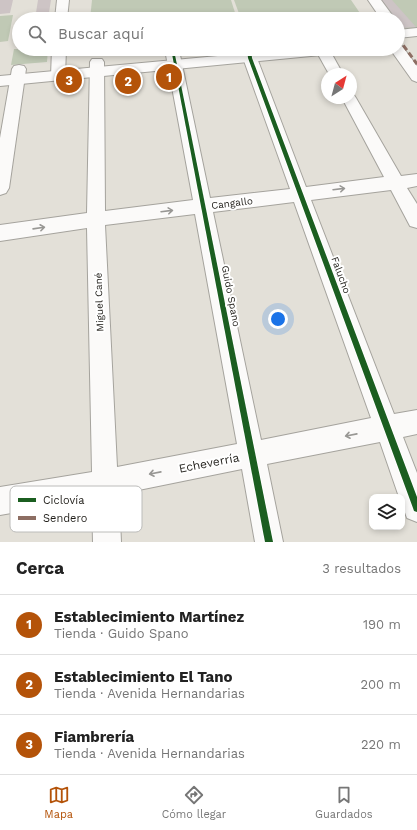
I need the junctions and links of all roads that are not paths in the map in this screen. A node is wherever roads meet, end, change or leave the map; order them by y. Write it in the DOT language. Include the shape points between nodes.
graph roads {
  1 [pos="63,0"];
  2 [pos="362,0"];
  3 [pos="374,0"];
  4 [pos="62,12"];
  5 [pos="370,12"];
  6 [pos="383,12"];
  7 [pos="406,40"];
  8 [pos="59,56"];
  9 [pos="196,56"];
  10 [pos="217,56"];
  11 [pos="250,56"];
  12 [pos="326,56"];
  13 [pos="174,60"];
  14 [pos="97,67"];
  15 [pos="332,68"];
  16 [pos="0,70"];
  17 [pos="58,71"];
  18 [pos="18,74"];
  19 [pos="417,77"];
  20 [pos="0,81"];
  21 [pos="352,104"];
  22 [pos="417,180"];
  23 [pos="396,182"];
  24 [pos="0,188"];
  25 [pos="301,194"];
  26 [pos="202,206"];
  27 [pos="96,220"];
  28 [pos="417,221"];
  29 [pos="0,233"];
  30 [pos="417,422"];
  31 [pos="387,428"];
  32 [pos="253,454"];
  33 [pos="105,483"];
  34 [pos="88,486"];
  35 [pos="105,486"];
  36 [pos="10,499"];
  37 [pos="0,501"];
  38 [pos="417,508"];
  39 [pos="106,532"];
  40 [pos="106,542"];
  41 [pos="269,542"];
  1 -- 4 [label="street"];
  2 -- 5 [label="main road"];
  3 -- 6 [label="main road"];
  7 -- 19 [label="main road"];
  8 -- 17 [label="street"];
  9 -- 13 [label="main road"];
  10 -- 13 [label="main road"];
  11 -- 25 [label="street, Falucho"];
  12 -- 15 [label="street"];
  13 -- 14 [label="main road"];
  13 -- 26 [label="street, Guido Spano"];
  14 -- 17 [label="main road"];
  14 -- 27 [label="street, Miguel Cané"];
  16 -- 18 [label="main road"];
  17 -- 18 [label="main road"];
  18 -- 20 [label="main road"];
  18 -- 24 [label="street"];
  21 -- 23 [label="street"];
  22 -- 23 [label="street, Cangallo"];
  25 -- 23 [label="street, Cangallo, one-way"];
  23 -- 28 [label="street"];
  25 -- 26 [label="street, Cangallo"];
  25 -- 31 [label="street, Falucho"];
  27 -- 26 [label="street, Cangallo, one-way"];
  26 -- 32 [label="street, Guido Spano"];
  29 -- 27 [label="street, Cangallo, one-way"];
  27 -- 33 [label="street, Miguel Cané"];
  30 -- 31 [label="street, Echeverría"];
  31 -- 32 [label="street, Echeverría, one-way"];
  31 -- 38 [label="street, Falucho"];
  32 -- 33 [label="street, Echeverría, one-way"];
  32 -- 41 [label="street, Guido Spano"];
  33 -- 34 [label="street, Echeverría"];
  33 -- 35 [label="street, Miguel Cané"];
  36 -- 37 [label="street, Echeverría"];
  39 -- 40 [label="street, Miguel Cané"];
}
